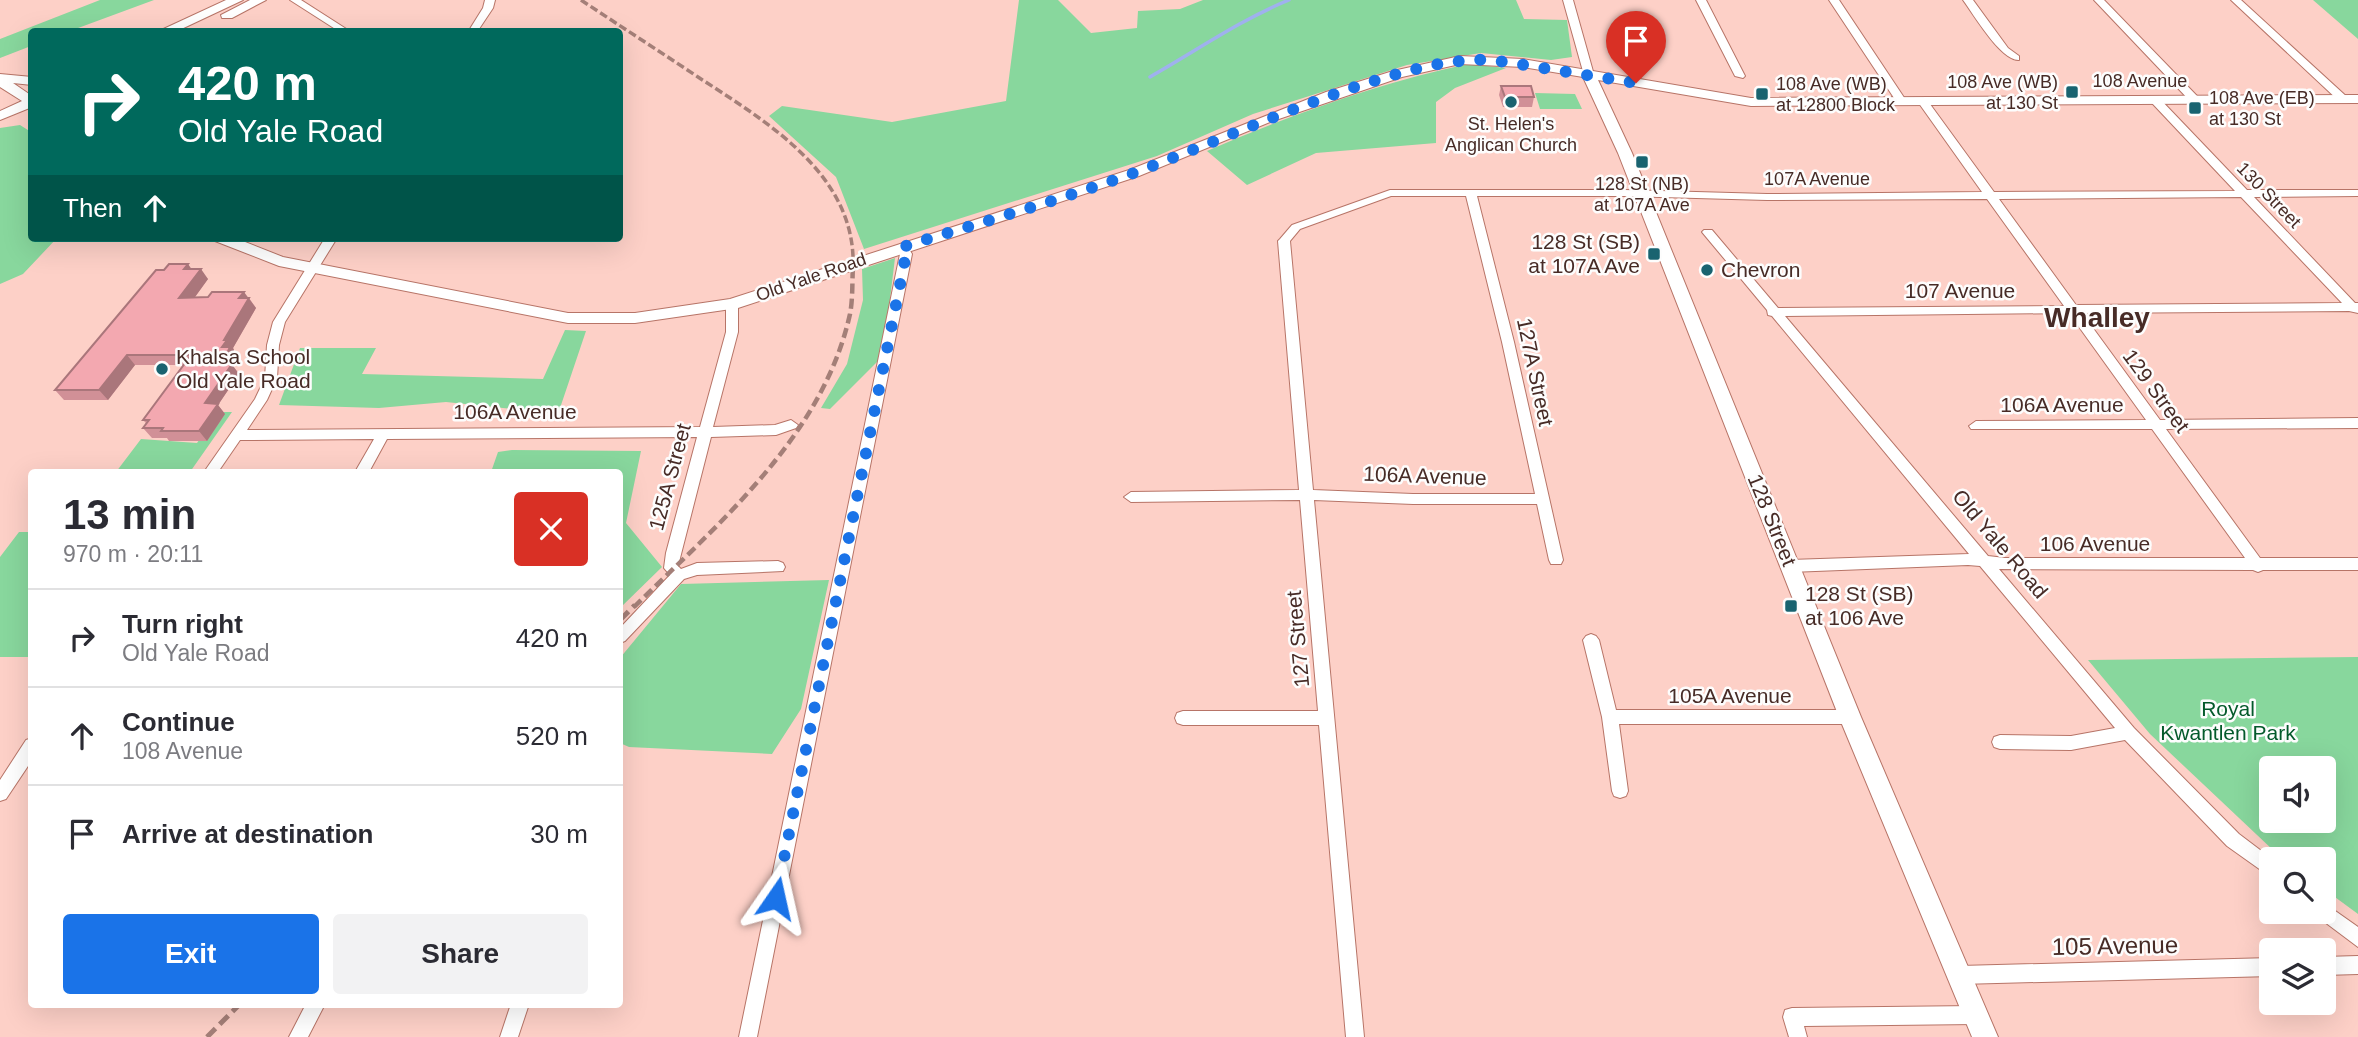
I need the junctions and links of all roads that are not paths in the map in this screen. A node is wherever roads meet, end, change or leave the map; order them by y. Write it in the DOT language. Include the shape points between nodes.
graph roads {
  1 [pos="237,0"];
  2 [pos="260,0"];
  3 [pos="295,0"];
  4 [pos="489,0"];
  5 [pos="1567,0"];
  6 [pos="1701,0"];
  7 [pos="1834,0"];
  8 [pos="1968,0"];
  9 [pos="2099,0"];
  10 [pos="2236,0"];
  11 [pos="172,28"];
  12 [pos="200,28"];
  13 [pos="340,28"];
  14 [pos="475,28"];
  15 [pos="2016,58"];
  16 [pos="1589,75"];
  17 [pos="1740,76"];
  18 [pos="0,80"];
  19 [pos="28,81"];
  20 [pos="28,96"];
  21 [pos="2343,99"];
  22 [pos="2358,99"];
  23 [pos="2155,100"];
  24 [pos="2194,100"];
  25 [pos="1902,102"];
  26 [pos="1923,102"];
  27 [pos="0,105"];
  28 [pos="0,119"];
  29 [pos="28,119"];
  30 [pos="1471,193"];
  31 [pos="2244,193"];
  32 [pos="2358,193"];
  33 [pos="1640,194"];
  34 [pos="1991,195"];
  35 [pos="1708,232"];
  36 [pos="1286,237"];
  37 [pos="229,242"];
  38 [pos="328,242"];
  39 [pos="902,247"];
  40 [pos="312,267"];
  41 [pos="732,304"];
  42 [pos="2074,309"];
  43 [pos="2356,309"];
  44 [pos="1772,312"];
  45 [pos="2358,423"];
  46 [pos="791,425"];
  47 [pos="2157,425"];
  48 [pos="1976,426"];
  49 [pos="706,432"];
  50 [pos="383,434"];
  51 [pos="238,435"];
  52 [pos="213,469"];
  53 [pos="364,469"];
  54 [pos="1307,495"];
  55 [pos="1131,497"];
  56 [pos="1542,499"];
  57 [pos="1556,560"];
  58 [pos="1986,561"];
  59 [pos="2358,564"];
  60 [pos="1790,566"];
  61 [pos="2258,566"];
  62 [pos="778,567"];
  63 [pos="679,575"];
  64 [pos="623,634"];
  65 [pos="1591,640"];
  66 [pos="1850,716"];
  67 [pos="1610,717"];
  68 [pos="1183,718"];
  69 [pos="1326,718"];
  70 [pos="2129,733"];
  71 [pos="2000,742"];
  72 [pos="27,760"];
  73 [pos="1620,792"];
  74 [pos="0,794"];
  75 [pos="2259,860"];
  76 [pos="2336,920"];
  77 [pos="2358,937"];
  78 [pos="2358,965"];
  79 [pos="2336,966"];
  80 [pos="2259,967"];
  81 [pos="1960,975"];
  82 [pos="314,1008"];
  83 [pos="519,1008"];
  84 [pos="1980,1026"];
  85 [pos="298,1037"];
  86 [pos="509,1037"];
  87 [pos="748,1037"];
  88 [pos="1354,1037"];
  89 [pos="1798,1037"];
  1 -- 11 [label="main road"];
  2 -- 12 [label="main road"];
  3 -- 13 [label="street"];
  4 -- 14 [label="street"];
  5 -- 16 [label="street, 128 Street"];
  6 -- 17 [label="street"];
  7 -- 25 [label="street"];
  8 -- 15 [label="street"];
  9 -- 24 [label="street"];
  10 -- 21 [label="street"];
  16 -- 25 [label="main road, 108 Avenue" via="1751,102"];
  16 -- 33 [label="main road, 128 Street"];
  16 -- 39 [label="main road, Old Yale Road" via="1493,60 1460,60 1413,70 1265,118 1134,173"];
  18 -- 19 [label="main road"];
  18 -- 20 [label="main road"];
  20 -- 27 [label="main road"];
  20 -- 28 [label="main road"];
  21 -- 22 [label="main road, 108 Avenue"];
  21 -- 24 [label="main road, 108 Avenue"];
  23 -- 24 [label="main road, 108 Avenue"];
  23 -- 26 [label="main road, 108 Avenue"];
  23 -- 31 [label="street, 130 Street"];
  25 -- 26 [label="main road, 108 Avenue"];
  26 -- 34 [label="street, 129 Street"];
  28 -- 29 [label="main road"];
  30 -- 33 [label="street, 107A Avenue"];
  30 -- 36 [label="street, 107A Avenue" via="1390,193 1296,227"];
  30 -- 56 [label="street, 127A Street"];
  31 -- 32 [label="street, 107A Avenue"];
  31 -- 34 [label="street, 107A Avenue"];
  31 -- 43 [label="street, 130 Street"];
  33 -- 34 [label="street, 107A Avenue"];
  33 -- 60 [label="main road, 128 Street"];
  34 -- 42 [label="street, 129 Street"];
  35 -- 44 [label="street, Old Yale Road"];
  36 -- 54 [label="street, 127 Street"];
  37 -- 40 [label="main road, Old Yale Road" via="263,257"];
  38 -- 40 [label="street"];
  39 -- 41 [label="main road, Old Yale Road"];
  39 -- 87 [label="street" via="906,254 880,391"];
  40 -- 41 [label="main road, Old Yale Road" via="588,320"];
  40 -- 51 [label="street" via="279,322 267,387"];
  41 -- 49 [label="street, 125A Street" via="732,332"];
  42 -- 43 [label="street, 107 Avenue"];
  42 -- 44 [label="street, 107 Avenue"];
  42 -- 47 [label="street, 129 Street"];
  44 -- 58 [label="street, Old Yale Road"];
  45 -- 47 [label="street, 106A Avenue"];
  46 -- 49 [label="street, 106A Avenue" via="776,430"];
  47 -- 48 [label="street, 106A Avenue"];
  47 -- 61 [label="street, 129 Street"];
  49 -- 50 [label="street, 106A Avenue"];
  49 -- 63 [label="street, 125A Street" via="673,553 671,568"];
  50 -- 51 [label="street, 106A Avenue"];
  50 -- 53 [label="street"];
  51 -- 52 [label="street"];
  54 -- 55 [label="street, 106A Avenue"];
  54 -- 56 [label="street, 106A Avenue"];
  54 -- 69 [label="street, 127 Street"];
  56 -- 57 [label="street, 127A Street"];
  58 -- 60 [label="street, 106 Avenue"];
  58 -- 61 [label="street, 106 Avenue"];
  58 -- 70 [label="street, Old Yale Road"];
  59 -- 61 [label="street, 106 Avenue"];
  60 -- 66 [label="main road, 128 Street"];
  62 -- 63 [label="street" via="697,569"];
  63 -- 64 [label="street"];
  65 -- 67 [label="street"];
  66 -- 67 [label="street, 105A Avenue"];
  66 -- 81 [label="main road, 128 Street"];
  67 -- 73 [label="street"];
  68 -- 69 [label="street"];
  69 -- 88 [label="street, 127 Street"];
  70 -- 71 [label="street" via="2071,743"];
  70 -- 75 [label="street, Old Yale Road" via="2232,840"];
  72 -- 74 [label="street"];
  76 -- 77 [label="street"];
  78 -- 79 [label="street"];
  80 -- 81 [label="street, 105 Avenue"];
  81 -- 84 [label="main road, 128 Street"];
  82 -- 85 [label="street"];
  83 -- 86 [label="street"];
  84 -- 89 [label="street" via="1793,1017"];
}
